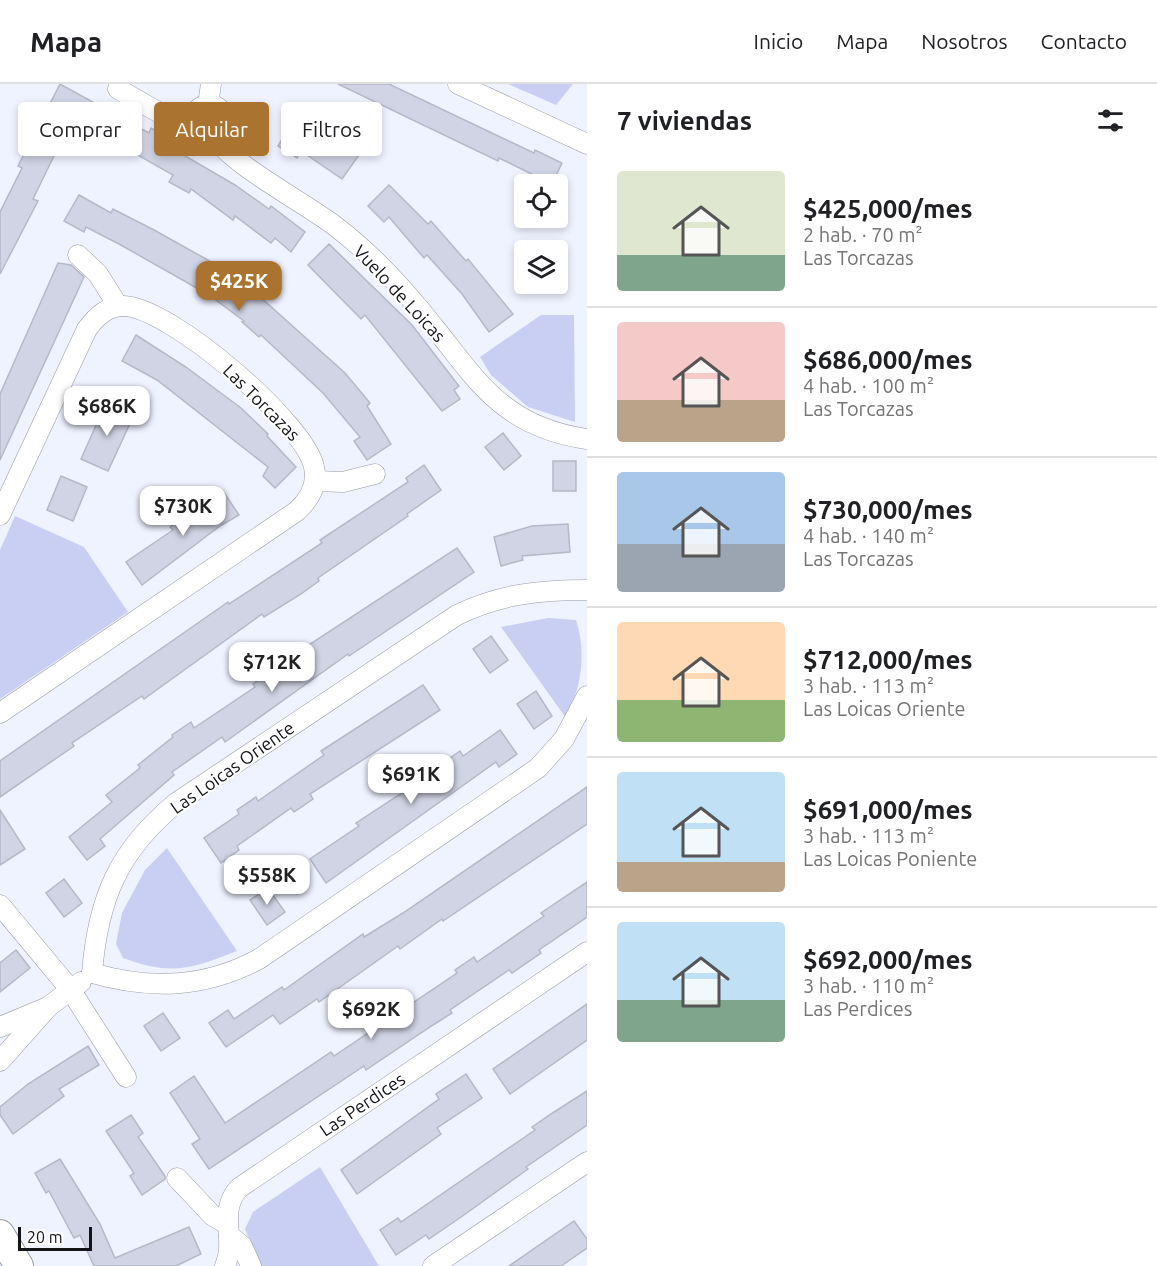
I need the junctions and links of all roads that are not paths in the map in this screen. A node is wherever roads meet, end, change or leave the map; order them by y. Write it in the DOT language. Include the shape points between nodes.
graph roads {
  1 [pos="211,84"];
  2 [pos="458,84"];
  3 [pos="118,89"];
  4 [pos="208,102"];
  5 [pos="154,110"];
  6 [pos="587,144"];
  7 [pos="232,156"];
  8 [pos="78,255"];
  9 [pos="118,306"];
  10 [pos="587,439"];
  11 [pos="375,474"];
  12 [pos="315,482"];
  13 [pos="0,515"];
  14 [pos="587,590"];
  15 [pos="587,696"];
  16 [pos="0,713"];
  17 [pos="581,722"];
  18 [pos="0,905"];
  19 [pos="587,952"];
  20 [pos="92,973"];
  21 [pos="70,989"];
  22 [pos="48,1007"];
  23 [pos="0,1027"];
  24 [pos="0,1061"];
  25 [pos="126,1077"];
  26 [pos="587,1162"];
  27 [pos="177,1178"];
  28 [pos="228,1229"];
  29 [pos="0,1234"];
  30 [pos="19,1266"];
  31 [pos="225,1266"];
  32 [pos="251,1266"];
  33 [pos="433,1266"];
  1 -- 4 [label="street"];
  2 -- 6 [label="street"];
  3 -- 5 [label="street, Vuelo de Loicas"];
  7 -- 10 [label="street, Vuelo de Loicas" via="336,226 366,252 495,399 523,419"];
  8 -- 9 [label="street" via="98,274"];
  9 -- 12 [label="street, Las Torcazas" via="159,318 231,369 302,442 312,460"];
  9 -- 13 [label="street" via="101,313 87,329"];
  11 -- 12 [label="street" via="343,482"];
  12 -- 16 [label="street" via="306,503 297,511"];
  14 -- 20 [label="street, Las Loicas Oriente" via="516,593 457,615 176,803 140,837 115,875 97,930"];
  15 -- 17 [label="street"];
  17 -- 20 [label="street" via="522,780 243,967 209,980 184,984 132,983"];
  18 -- 21 [label="street"];
  19 -- 28 [label="street, Las Perdices" via="245,1183 230,1202"];
  20 -- 21 [label="street"];
  21 -- 22 [label="street"];
  21 -- 25 [label="street"];
  22 -- 23 [label="street"];
  22 -- 24 [label="street"];
  26 -- 33 [label="street"];
  27 -- 28 [label="street"];
  28 -- 31 [label="street, Las Perdices" via="231,1247"];
  28 -- 32 [label="street"];
  29 -- 30 [label="street"];
}
